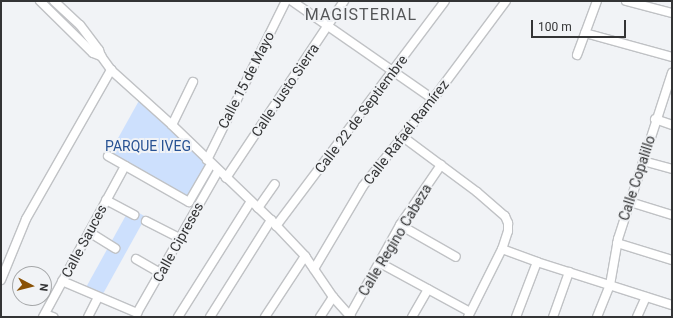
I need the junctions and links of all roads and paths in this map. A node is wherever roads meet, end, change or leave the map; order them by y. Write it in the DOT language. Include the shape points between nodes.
graph roads {
  1 [pos="40,1"];
  2 [pos="54,1"];
  3 [pos="286,1"];
  4 [pos="292,1"];
  5 [pos="344,1"];
  6 [pos="445,1"];
  7 [pos="506,1"];
  8 [pos="597,1"];
  9 [pos="626,1"];
  10 [pos="672,13"];
  11 [pos="328,26"];
  12 [pos="585,33"];
  13 [pos="577,54"];
  14 [pos="101,56"];
  15 [pos="672,58"];
  16 [pos="111,70"];
  17 [pos="393,70"];
  18 [pos="672,73"];
  19 [pos="193,82"];
  20 [pos="433,99"];
  21 [pos="656,120"];
  22 [pos="172,125"];
  23 [pos="672,125"];
  24 [pos="403,137"];
  25 [pos="108,156"];
  26 [pos="643,161"];
  27 [pos="209,162"];
  28 [pos="440,165"];
  29 [pos="125,166"];
  30 [pos="672,169"];
  31 [pos="218,171"];
  32 [pos="226,178"];
  33 [pos="275,184"];
  34 [pos="106,200"];
  35 [pos="251,201"];
  36 [pos="630,202"];
  37 [pos="258,208"];
  38 [pos="134,215"];
  39 [pos="672,215"];
  40 [pos="146,221"];
  41 [pos="274,223"];
  42 [pos="400,225"];
  43 [pos="89,232"];
  44 [pos="179,238"];
  45 [pos="617,243"];
  46 [pos="116,248"];
  47 [pos="502,249"];
  48 [pos="305,256"];
  49 [pos="671,256"];
  50 [pos="456,257"];
  51 [pos="136,259"];
  52 [pos="537,262"];
  53 [pos="380,263"];
  54 [pos="314,269"];
  55 [pos="569,272"];
  56 [pos="160,273"];
  57 [pos="1,280"];
  58 [pos="62,282"];
  59 [pos="610,285"];
  60 [pos="428,289"];
  61 [pos="98,297"];
  62 [pos="333,297"];
  63 [pos="646,297"];
  64 [pos="672,305"];
  65 [pos="469,314"];
  66 [pos="47,316"];
  67 [pos="351,316"];
  68 [pos="88,317"];
  69 [pos="178,317"];
  70 [pos="210,317"];
  71 [pos="264,317"];
  72 [pos="320,317"];
  73 [pos="412,317"];
  74 [pos="516,317"];
  75 [pos="553,317"];
  76 [pos="597,317"];
  77 [pos="637,317"];
  1 -- 14 [label="street" via="93,53"];
  2 -- 14 [label="street" via="80,26"];
  3 -- 27 [label="street, Calle 15 de Mayo"];
  4 -- 11 [label="street"];
  5 -- 11 [label="street, Calle Justo Sierra"];
  6 -- 17 [label="street, Calle 22 de Septiembre"];
  7 -- 20 [label="street, Calle Rafaél Ramírez"];
  8 -- 12 [label="street"];
  9 -- 10 [label="street"];
  11 -- 17 [label="street"];
  11 -- 32 [label="street, Calle Justo Sierra"];
  12 -- 13 [label="street"];
  12 -- 15 [label="street"];
  14 -- 16 [label="street"];
  16 -- 22 [label="street"];
  16 -- 57 [label="street" via="26,219"];
  17 -- 20 [label="street"];
  17 -- 41 [label="street, Calle 22 de Septiembre"];
  18 -- 21 [label="street, Calle Copalillo"];
  19 -- 22 [label="street"];
  20 -- 24 [label="street, Calle Rafaél Ramírez"];
  21 -- 23 [label="street"];
  21 -- 26 [label="street, Calle Copalillo"];
  22 -- 27 [label="street"];
  24 -- 28 [label="street"];
  24 -- 54 [label="street, Calle Rafaél Ramírez" via="363,186"];
  25 -- 29 [label="street"];
  26 -- 30 [label="street"];
  26 -- 36 [label="street, Calle Copalillo"];
  27 -- 29 [label="street, Calle 15 de Mayo" via="189,202"];
  27 -- 31 [label="street"];
  28 -- 42 [label="street, Calle Regino Cabeza"];
  28 -- 47 [label="street" via="505,216 508,231"];
  29 -- 34 [label="street, Calle Sauces"];
  31 -- 32 [label="street"];
  31 -- 44 [label="street, Calle Cipreses"];
  32 -- 35 [label="street"];
  33 -- 37 [label="street"];
  34 -- 38 [label="street"];
  34 -- 43 [label="street, Calle Sauces"];
  35 -- 37 [label="street"];
  35 -- 69 [label="street"];
  36 -- 39 [label="street"];
  36 -- 45 [label="street, Calle Copalillo"];
  37 -- 41 [label="street"];
  40 -- 44 [label="street"];
  41 -- 48 [label="street"];
  41 -- 70 [label="street, Calle 22 de Septiembre"];
  42 -- 50 [label="street"];
  42 -- 53 [label="street, Calle Regino Cabeza"];
  43 -- 46 [label="street"];
  43 -- 58 [label="street, Calle Sauces"];
  44 -- 56 [label="street, Calle Cipreses"];
  45 -- 49 [label="street"];
  45 -- 59 [label="street, Calle Copalillo"];
  47 -- 52 [label="street"];
  47 -- 65 [label="street"];
  48 -- 54 [label="street"];
  48 -- 71 [label="street"];
  51 -- 56 [label="street"];
  52 -- 55 [label="street"];
  52 -- 74 [label="street"];
  53 -- 60 [label="street"];
  53 -- 67 [label="street, Calle Regino Cabeza"];
  54 -- 62 [label="street"];
  55 -- 59 [label="street"];
  55 -- 75 [label="street"];
  56 -- 61 [label="street, Calle Cipreses" via="137,313"];
  58 -- 61 [label="street"];
  58 -- 66 [label="street, Calle Sauces"];
  59 -- 63 [label="street"];
  59 -- 76 [label="street, Calle Copalillo"];
  60 -- 65 [label="street"];
  60 -- 73 [label="street"];
  61 -- 68 [label="street"];
  62 -- 67 [label="street"];
  62 -- 72 [label="street"];
  63 -- 64 [label="street"];
  63 -- 77 [label="street"];
}
